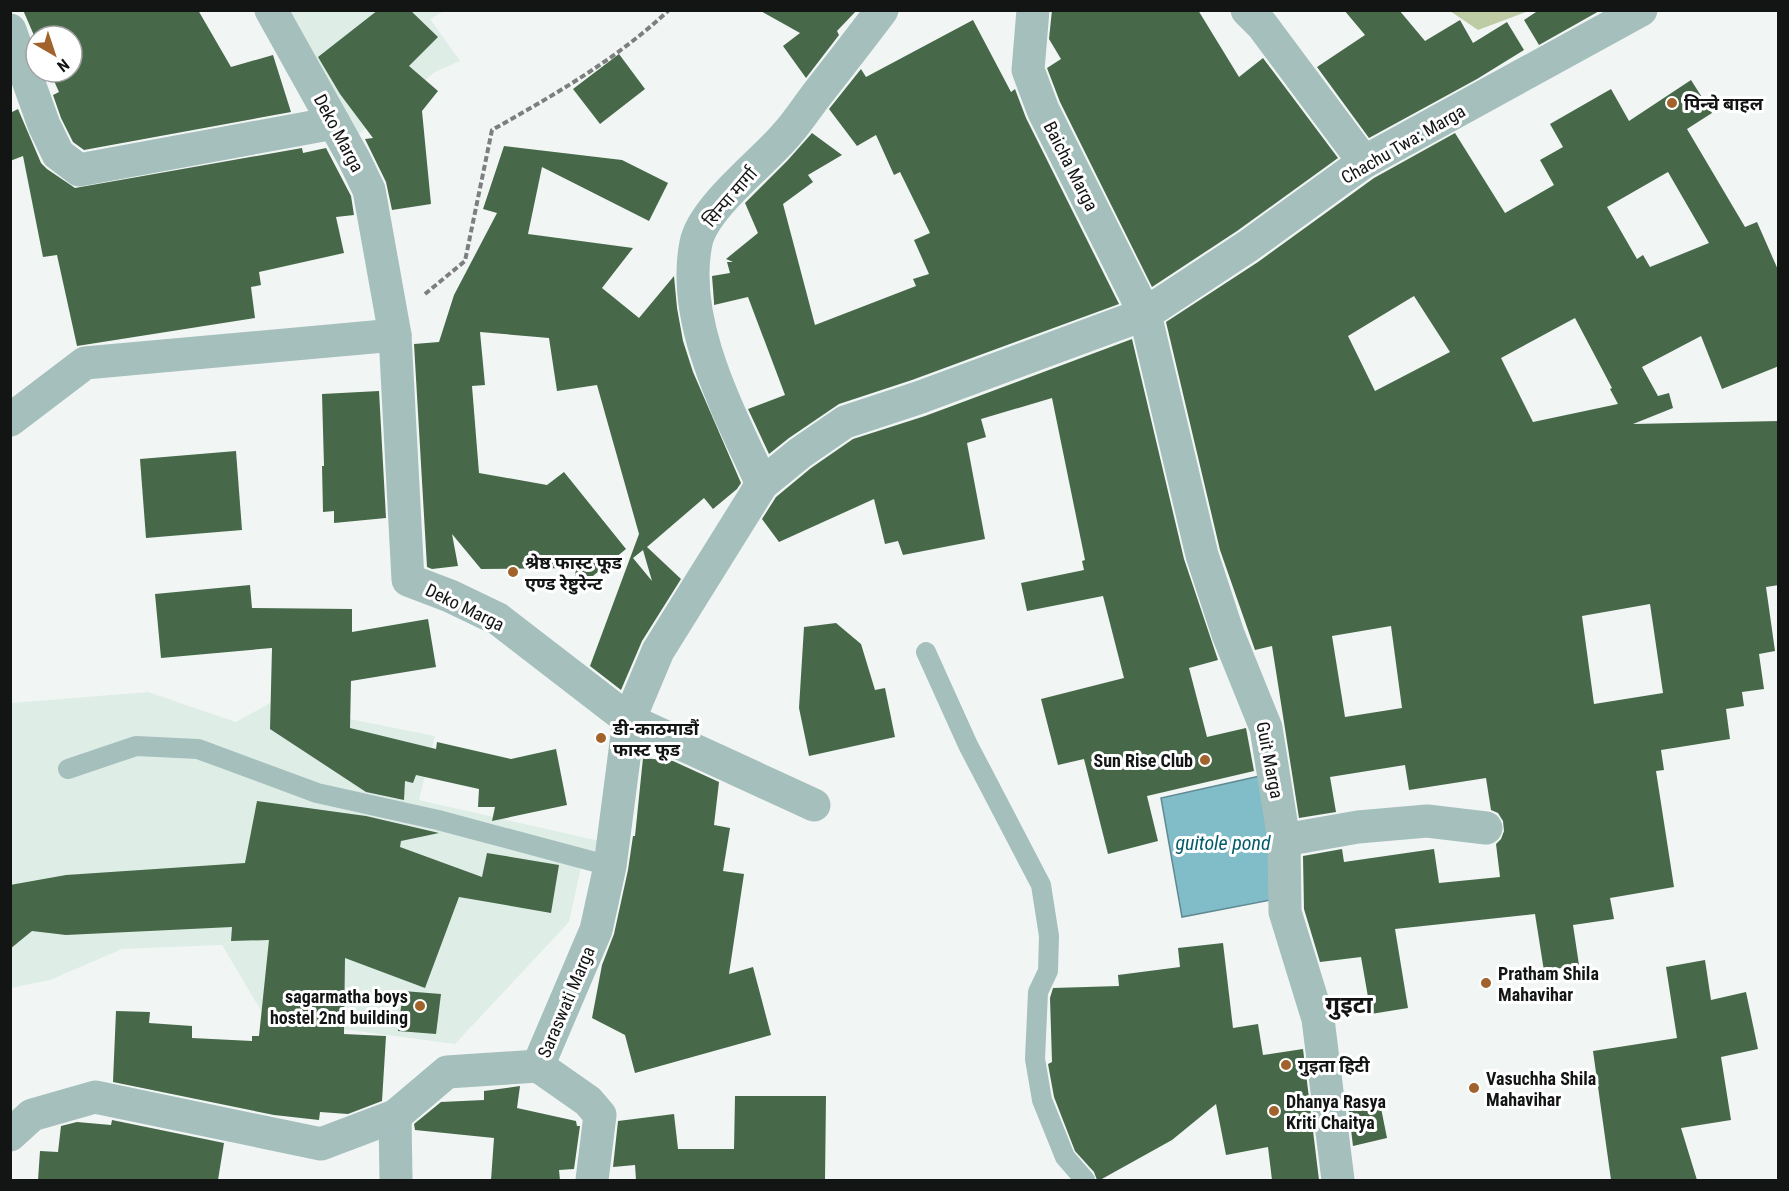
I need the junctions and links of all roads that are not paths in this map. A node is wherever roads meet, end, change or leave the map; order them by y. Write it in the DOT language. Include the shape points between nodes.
graph roads {
  1 [pos="271,10"];
  2 [pos="882,10"];
  3 [pos="1033,10"];
  4 [pos="1248,10"];
  5 [pos="1641,10"];
  6 [pos="10,30"];
  7 [pos="334,123"];
  8 [pos="1364,162"];
  9 [pos="1145,314"];
  10 [pos="395,335"];
  11 [pos="10,420"];
  12 [pos="762,484"];
  13 [pos="926,652"];
  14 [pos="629,720"];
  15 [pos="68,769"];
  16 [pos="814,805"];
  17 [pos="1486,828"];
  18 [pos="1284,840"];
  19 [pos="610,866"];
  20 [pos="538,1066"];
  21 [pos="395,1116"];
  22 [pos="10,1135"];
  23 [pos="396,1180"];
  24 [pos="592,1180"];
  25 [pos="1085,1180"];
  26 [pos="1338,1180"];
  1 -- 7 [label="street, Deko Marga"];
  2 -- 12 [label="street, सिन्पा मार्गा" via="786,135 724,198 702,226 696,242 692,280 700,332 724,400"];
  3 -- 9 [label="street, Baicha Marga" via="1028,70 1043,110"];
  4 -- 8 [label="street"];
  5 -- 8 [label="street, Chachu Twa: Marga"];
  6 -- 7 [label="street" via="58,154 79,170"];
  7 -- 10 [label="street, Deko Marga" via="369,190"];
  8 -- 9 [label="street, Chachu Twa: Marga"];
  9 -- 12 [label="street, Chachu Twa: Marga" via="845,422"];
  9 -- 18 [label="street, Guit Marga" via="1203,555 1228,634 1266,728"];
  10 -- 11 [label="street" via="86,363"];
  10 -- 14 [label="street, Deko Marga" via="408,580 498,620"];
  12 -- 14 [label="street, Saraswati Marga" via="658,651"];
  13 -- 25 [label="lane" via="968,745 1041,885 1049,936 1048,971 1038,992 1035,1059 1042,1100 1065,1157"];
  14 -- 16 [label="street"];
  14 -- 19 [label="street, Saraswati Marga"];
  15 -- 19 [label="lane" via="136,746 198,749 317,793 438,820"];
  17 -- 18 [label="street" via="1427,821"];
  18 -- 26 [label="street, Guit Marga" via="1285,912 1318,1019"];
  19 -- 20 [label="street, Saraswati Marga" via="597,930"];
  20 -- 21 [label="street, Saraswati Marga" via="447,1072"];
  20 -- 24 [label="street" via="588,1101 600,1115"];
  21 -- 22 [label="street, Saraswati Marga" via="321,1143 95,1097 32,1115"];
  21 -- 23 [label="street"];
}
